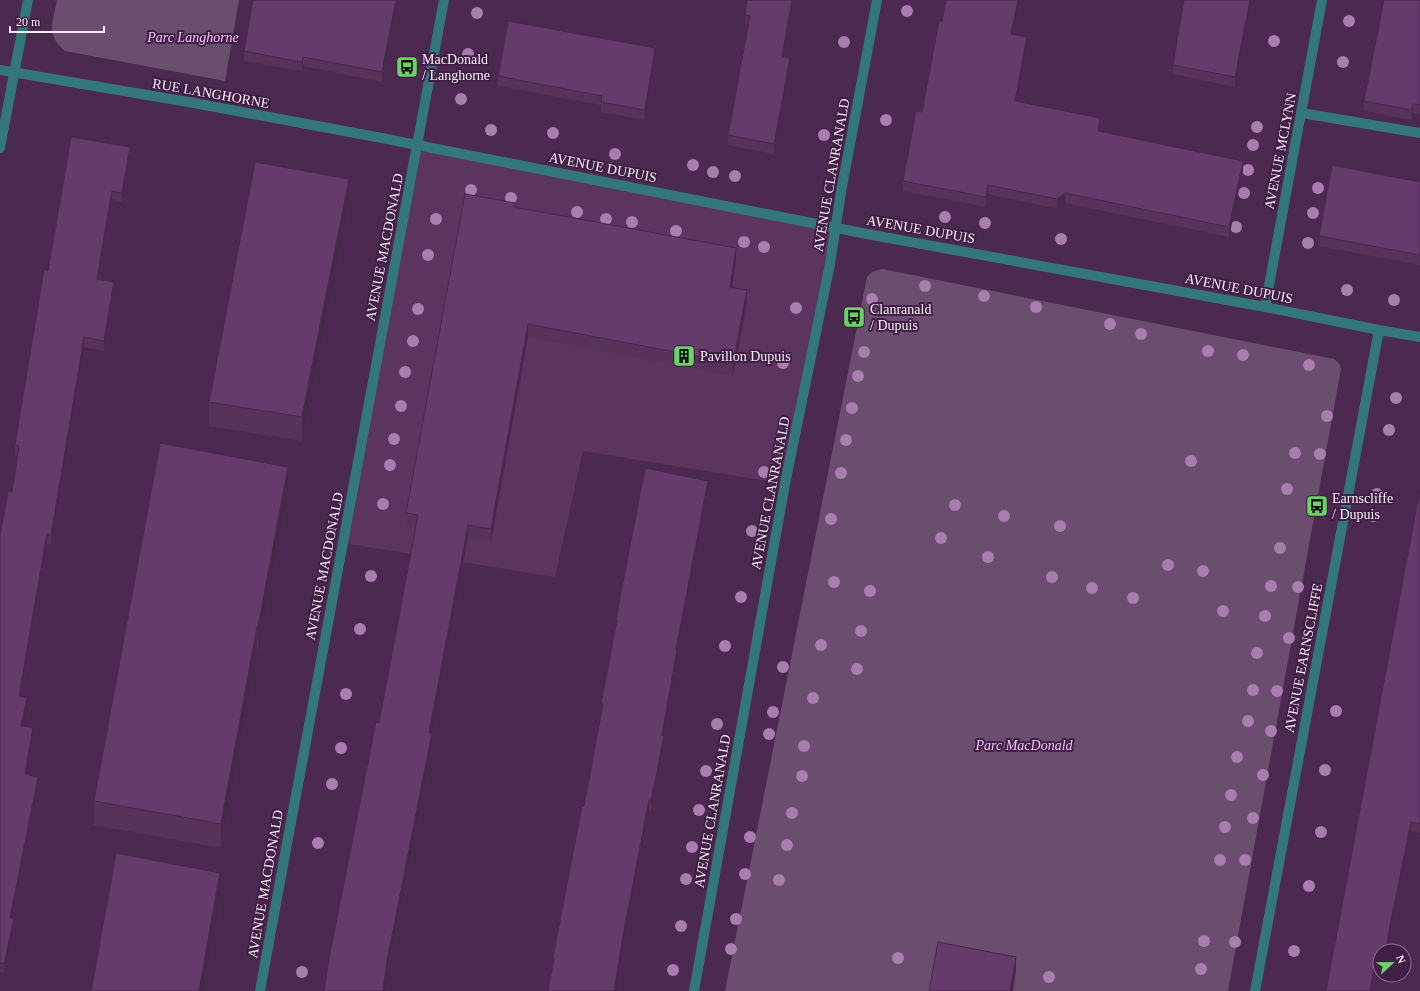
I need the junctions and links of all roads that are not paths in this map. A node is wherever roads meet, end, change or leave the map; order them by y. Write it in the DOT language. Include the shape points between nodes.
graph roads {
  1 [pos="28,0"];
  2 [pos="444,0"];
  3 [pos="878,0"];
  4 [pos="1322,0"];
  5 [pos="0,70"];
  6 [pos="14,73"];
  7 [pos="1302,113"];
  8 [pos="1420,133"];
  9 [pos="417,145"];
  10 [pos="0,148"];
  11 [pos="836,227"];
  12 [pos="1265,307"];
  13 [pos="1379,330"];
  14 [pos="1420,337"];
  15 [pos="260,991"];
  16 [pos="694,991"];
  17 [pos="1255,991"];
  1 -- 6 [label="street"];
  2 -- 9 [label="street, AVENUE MACDONALD"];
  3 -- 11 [label="street, AVENUE CLANRANALD"];
  4 -- 7 [label="street, AVENUE MCLYNN"];
  5 -- 6 [label="street, RUE LANGHORNE"];
  6 -- 9 [label="street, RUE LANGHORNE" via="194,103"];
  6 -- 10 [label="street"];
  7 -- 8 [label="street"];
  7 -- 12 [label="street, AVENUE MCLYNN"];
  9 -- 11 [label="street, AVENUE DUPUIS"];
  9 -- 15 [label="street, AVENUE MACDONALD"];
  11 -- 12 [label="street, AVENUE DUPUIS"];
  11 -- 16 [label="street, AVENUE CLANRANALD" via="784,492"];
  12 -- 13 [label="street, AVENUE DUPUIS"];
  13 -- 14 [label="street, AVENUE DUPUIS"];
  13 -- 17 [label="street, AVENUE EARNSCLIFFE"];
}
